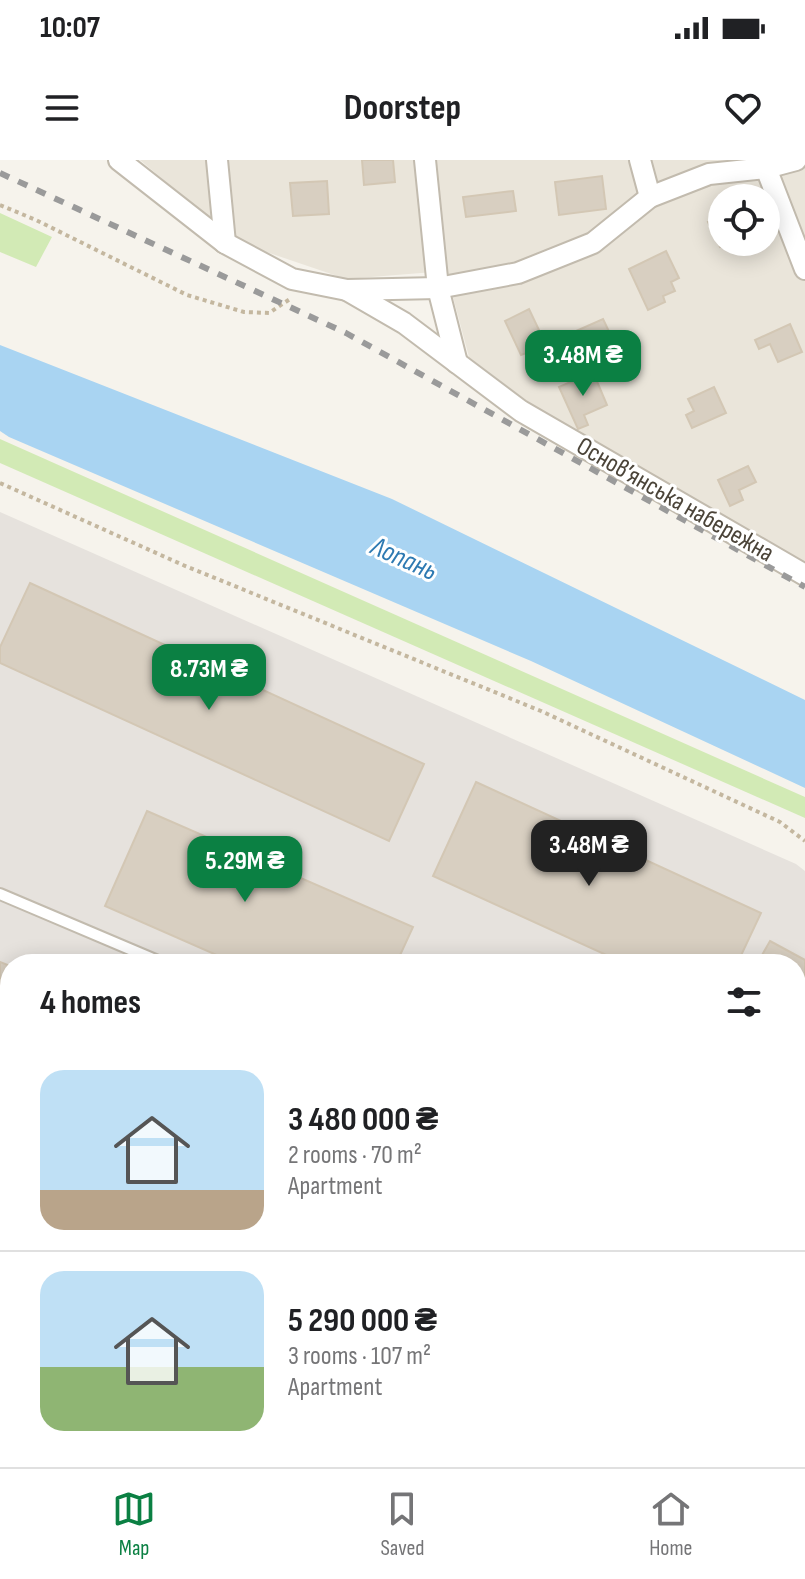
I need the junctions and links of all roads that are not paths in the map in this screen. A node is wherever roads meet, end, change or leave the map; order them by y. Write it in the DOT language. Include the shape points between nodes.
graph roads {
  1 [pos="119,160"];
  2 [pos="217,160"];
  3 [pos="425,160"];
  4 [pos="640,160"];
  5 [pos="796,160"];
  6 [pos="766,168"];
  7 [pos="650,197"];
  8 [pos="225,243"];
  9 [pos="805,269"];
  10 [pos="438,288"];
  11 [pos="347,290"];
  12 [pos="457,363"];
  13 [pos="805,575"];
  14 [pos="0,894"];
  15 [pos="141,954"];
  1 -- 8 [label="street"];
  2 -- 8 [label="street"];
  3 -- 10 [label="street"];
  4 -- 7 [label="street"];
  5 -- 6 [label="street"];
  6 -- 7 [label="street" via="709,174"];
  6 -- 9 [label="street"];
  7 -- 10 [label="street" via="593,243 518,273"];
  8 -- 11 [label="street" via="292,279"];
  10 -- 11 [label="street"];
  10 -- 12 [label="street"];
  11 -- 12 [label="street, Основ’янська набережна" via="404,323"];
  12 -- 13 [label="street, Основ’янська набережна" via="521,411"];
  14 -- 15 [label="lane"];
}
